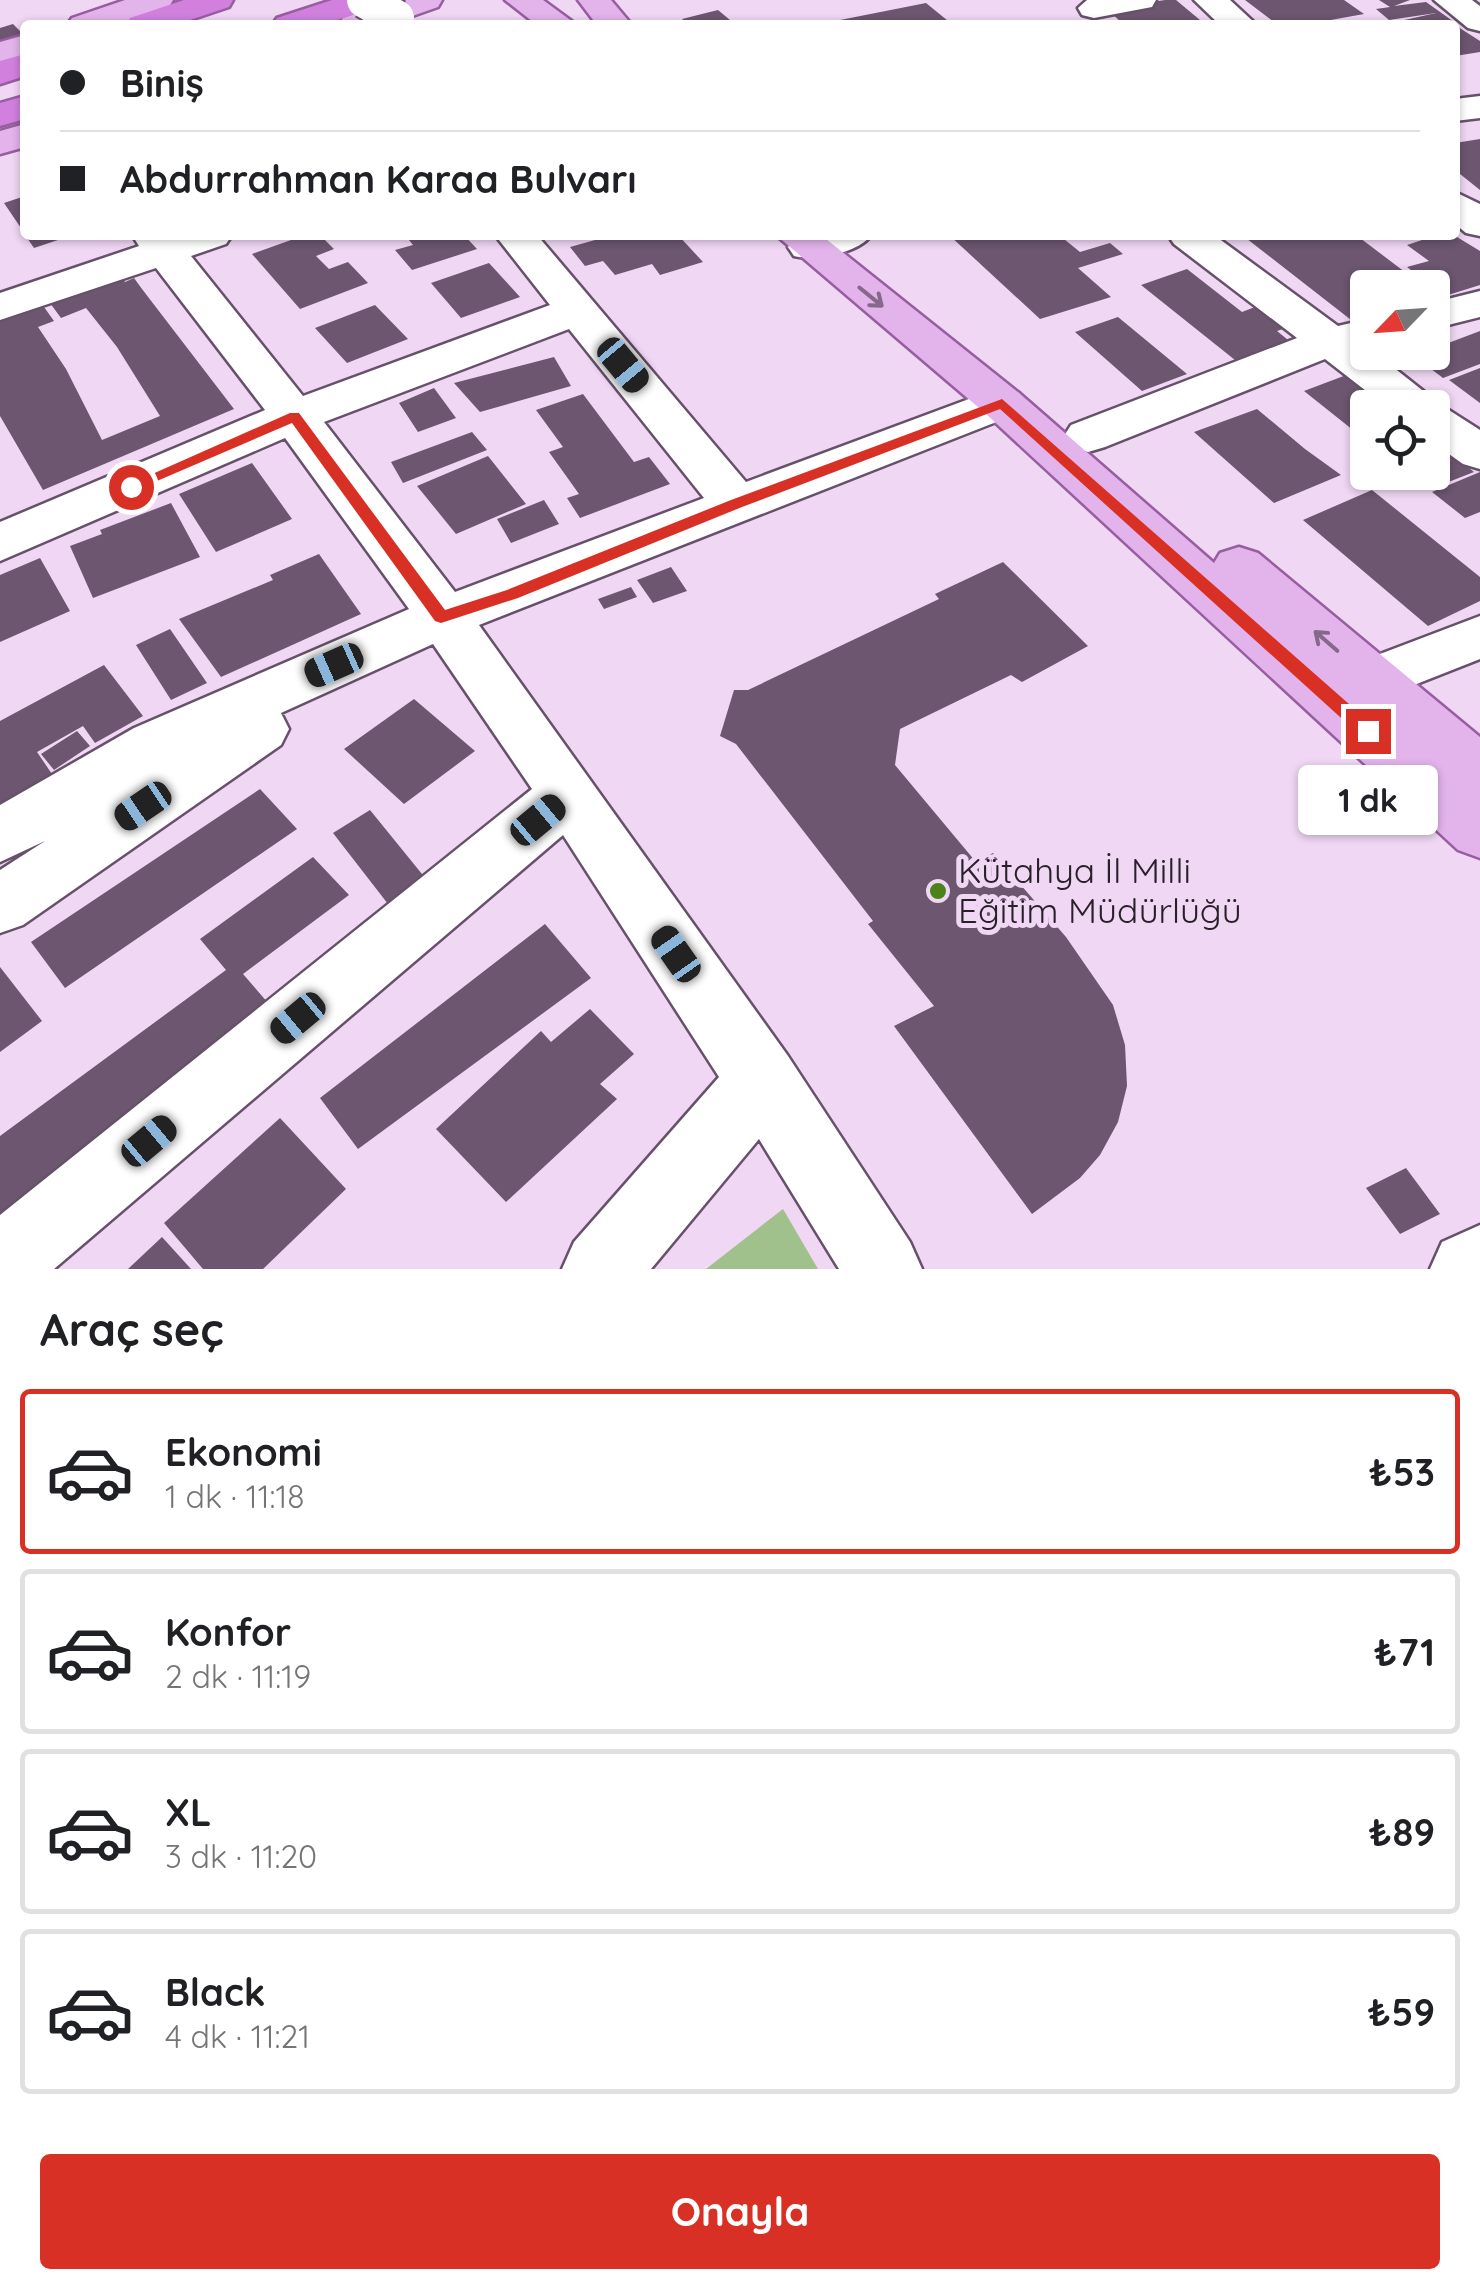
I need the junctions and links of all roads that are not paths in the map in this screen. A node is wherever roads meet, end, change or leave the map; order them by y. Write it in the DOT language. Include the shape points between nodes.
graph roads {
  1 [pos="157,0"];
  2 [pos="217,0"];
  3 [pos="365,0"];
  4 [pos="426,0"];
  5 [pos="520,0"];
  6 [pos="1140,0"];
  7 [pos="1210,0"];
  8 [pos="1450,0"];
  9 [pos="1097,11"];
  10 [pos="396,18"];
  11 [pos="99,20"];
  12 [pos="157,20"];
  13 [pos="303,20"];
  14 [pos="369,20"];
  15 [pos="552,20"];
  16 [pos="1234,20"];
  17 [pos="1480,21"];
  18 [pos="1460,208"];
  19 [pos="1480,224"];
  20 [pos="175,240"];
  21 [pos="520,240"];
  22 [pos="830,240"];
  23 [pos="831,240"];
  24 [pos="1196,240"];
  25 [pos="1480,304"];
  26 [pos="0,307"];
  27 [pos="578,310"];
  28 [pos="1450,312"];
  29 [pos="1349,337"];
  30 [pos="1401,390"];
  31 [pos="1002,403"];
  32 [pos="294,416"];
  33 [pos="1450,432"];
  34 [pos="1088,436"];
  35 [pos="1480,454"];
  36 [pos="736,504"];
  37 [pos="0,543"];
  38 [pos="441,617"];
  39 [pos="1480,636"];
  40 [pos="1371,680"];
  41 [pos="1480,772"];
  42 [pos="567,796"];
  43 [pos="1480,832"];
  44 [pos="0,836"];
  45 [pos="0,905"];
  46 [pos="763,1080"];
  47 [pos="0,1264"];
  48 [pos="1480,1264"];
  49 [pos="600,1269"];
  50 [pos="883,1269"];
  51 [pos="1469,1269"];
  1 -- 11 [label="main road"];
  2 -- 12 [label="highway"];
  3 -- 10 [label="street, bridge"];
  3 -- 13 [label="highway"];
  4 -- 14 [label="main road"];
  5 -- 15 [label="main road"];
  6 -- 9 [label="street"];
  7 -- 16 [label="street"];
  8 -- 17 [label="street"];
  18 -- 19 [label="street"];
  20 -- 26 [label="street"];
  20 -- 32 [label="street"];
  21 -- 27 [label="street"];
  22 -- 31 [label="main road, one-way"];
  23 -- 34 [label="main road"];
  24 -- 29 [label="street"];
  25 -- 28 [label="street"];
  27 -- 32 [label="street"];
  27 -- 36 [label="street"];
  29 -- 30 [label="street"];
  29 -- 34 [label="street"];
  31 -- 36 [label="street"];
  31 -- 43 [label="main road"];
  32 -- 37 [label="street"];
  32 -- 38 [label="street"];
  33 -- 35 [label="street"];
  40 -- 34 [label="main road, one-way"];
  36 -- 38 [label="street"];
  38 -- 42 [label="street"];
  38 -- 44 [label="street" via="155,746"];
  38 -- 45 [label="street" via="200,766"];
  39 -- 40 [label="street"];
  40 -- 41 [label="main road"];
  42 -- 46 [label="street"];
  42 -- 47 [label="street"];
  46 -- 49 [label="street"];
  46 -- 50 [label="street"];
  48 -- 51 [label="street"];
}
